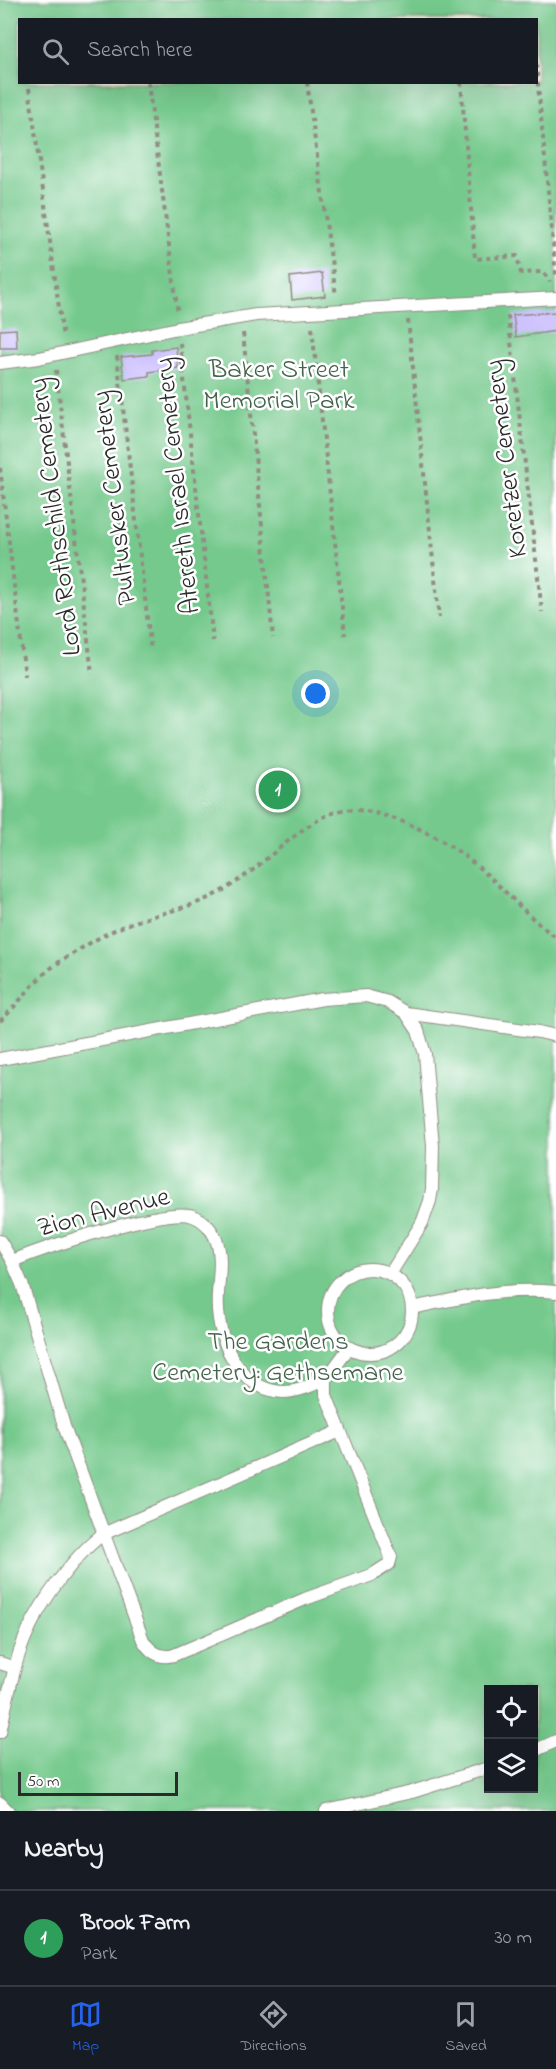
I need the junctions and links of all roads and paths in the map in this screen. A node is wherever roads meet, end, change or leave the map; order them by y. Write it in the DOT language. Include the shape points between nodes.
graph roads {
  1 [pos="538,75"];
  2 [pos="148,84"];
  3 [pos="307,84"];
  4 [pos="461,84"];
  5 [pos="30,88"];
  6 [pos="556,275"];
  7 [pos="556,283"];
  8 [pos="556,298"];
  9 [pos="506,300"];
  10 [pos="407,307"];
  11 [pos="338,311"];
  12 [pos="311,312"];
  13 [pos="242,317"];
  14 [pos="179,327"];
  15 [pos="115,341"];
  16 [pos="60,353"];
  17 [pos="0,363"];
  18 [pos="0,468"];
  19 [pos="542,612"];
  20 [pos="439,618"];
  21 [pos="345,635"];
  22 [pos="273,638"];
  23 [pos="213,640"];
  24 [pos="151,651"];
  25 [pos="92,674"];
  26 [pos="25,676"];
  27 [pos="556,937"];
  28 [pos="406,1013"];
  29 [pos="0,1021"];
  30 [pos="556,1036"];
  31 [pos="0,1059"];
  32 [pos="0,1241"];
  33 [pos="12,1262"];
  34 [pos="390,1275"];
  35 [pos="556,1292"];
  36 [pos="412,1308"];
  37 [pos="349,1348"];
  38 [pos="326,1379"];
  39 [pos="340,1431"];
  40 [pos="103,1534"];
  41 [pos="0,1663"];
  42 [pos="15,1668"];
  43 [pos="0,1732"];
  44 [pos="556,1741"];
  45 [pos="538,1748"];
  46 [pos="484,1770"];
  47 [pos="0,1803"];
  48 [pos="8,1811"];
  49 [pos="326,1811"];
  1 -- 6 [label="path"];
  2 -- 14 [label="path, Atereth Israel Cemetery"];
  3 -- 11 [label="path"];
  4 -- 7 [label="path" via="475,259 517,256 521,273 543,272 550,283"];
  5 -- 16 [label="path, Lord Rothschild Cemetery"];
  8 -- 9 [label="lane"];
  9 -- 10 [label="lane"];
  9 -- 19 [label="path, Koretzer Cemetery"];
  10 -- 11 [label="lane"];
  10 -- 20 [label="path"];
  11 -- 12 [label="lane"];
  12 -- 13 [label="lane"];
  12 -- 21 [label="path"];
  13 -- 14 [label="lane"];
  13 -- 22 [label="path"];
  14 -- 15 [label="lane"];
  14 -- 23 [label="path, Atereth Israel Cemetery"];
  15 -- 16 [label="lane"];
  15 -- 24 [label="path, Pultusker Cemetery"];
  16 -- 17 [label="lane"];
  16 -- 25 [label="path, Lord Rothschild Cemetery"];
  18 -- 26 [label="path"];
  27 -- 29 [label="path" via="478,867 440,839 390,818 344,809 314,824 220,892 128,924 55,965"];
  28 -- 30 [label="lane"];
  28 -- 31 [label="lane" via="388,1002 366,996 323,999"];
  28 -- 34 [label="lane" via="418,1031 424,1054 433,1146 432,1189 422,1223"];
  32 -- 33 [label="lane"];
  33 -- 38 [label="lane, Zion Avenue" via="154,1218 191,1215 210,1228 218,1243 219,1319 227,1348 240,1370 259,1386 284,1392"];
  33 -- 40 [label="lane"];
  34 -- 36 [label="lane" via="405,1289"];
  34 -- 37 [label="lane" via="370,1269 356,1271 334,1288 327,1307 328,1321 338,1340"];
  35 -- 36 [label="lane" via="496,1292"];
  36 -- 37 [label="lane" via="408,1329 389,1349 369,1354"];
  37 -- 38 [label="lane"];
  38 -- 39 [label="lane" via="326,1395"];
  39 -- 40 [label="lane"];
  39 -- 40 [label="lane" via="391,1557 386,1567 372,1575 174,1655 159,1656 142,1640"];
  40 -- 42 [label="lane" via="68,1568 29,1629"];
  41 -- 42 [label="lane"];
  42 -- 43 [label="lane"];
  44 -- 45 [label="lane"];
  46 -- 49 [label="lane" via="412,1792"];
  47 -- 48 [label="lane"];
}
